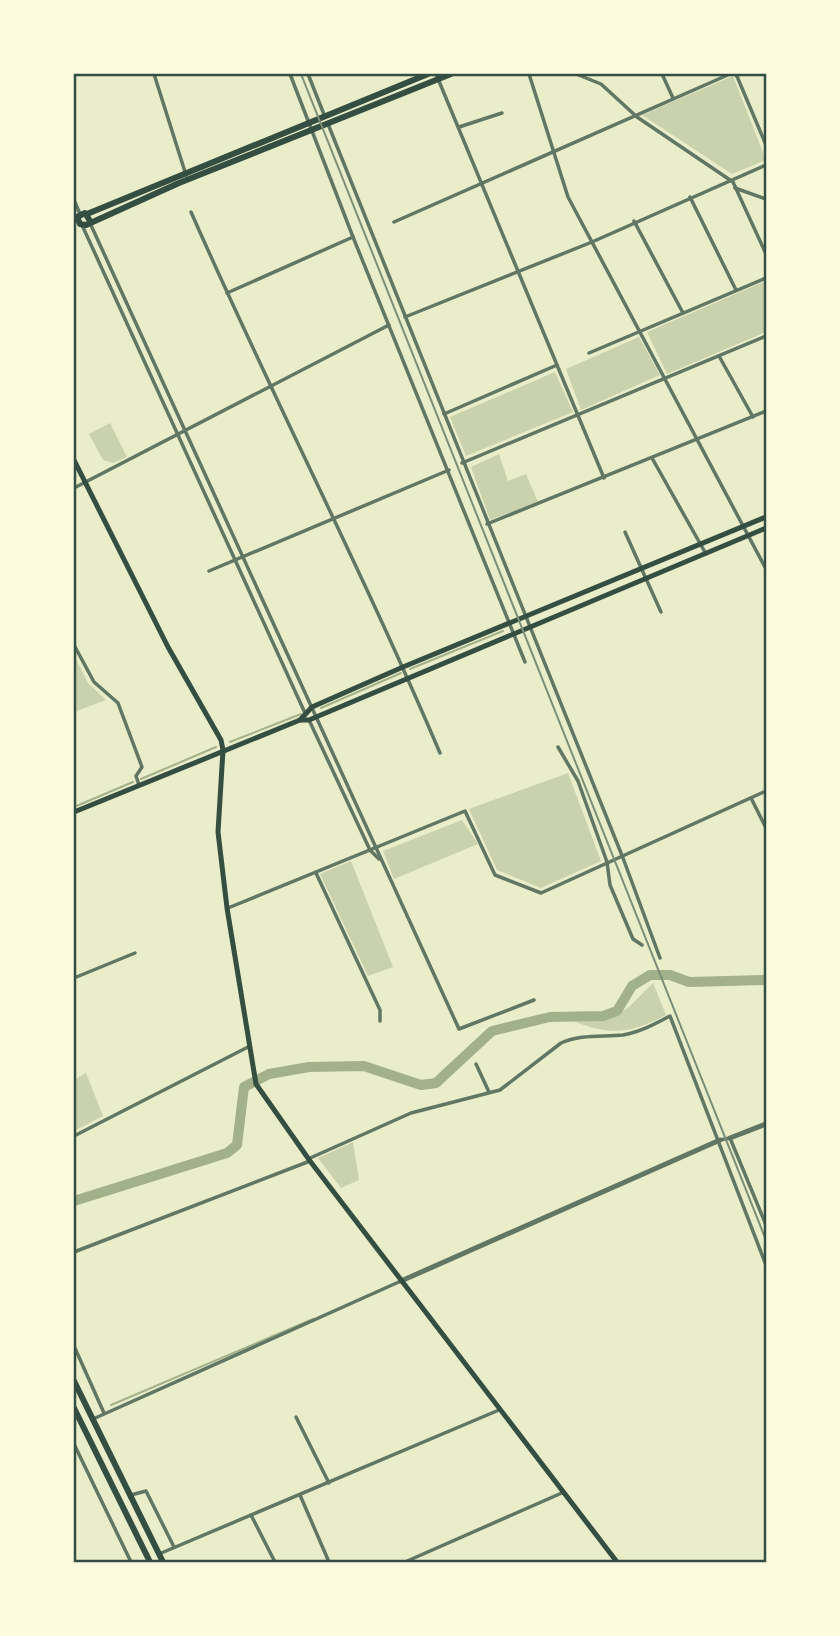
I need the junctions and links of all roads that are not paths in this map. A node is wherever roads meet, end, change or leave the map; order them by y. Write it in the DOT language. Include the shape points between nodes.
graph roads {
  1 [pos="154,74"];
  2 [pos="290,74"];
  3 [pos="307,74"];
  4 [pos="428,74"];
  5 [pos="451,74"];
  6 [pos="529,74"];
  7 [pos="576,74"];
  8 [pos="662,74"];
  9 [pos="730,74"];
  10 [pos="736,74"];
  11 [pos="437,76"];
  12 [pos="673,99"];
  13 [pos="502,113"];
  14 [pos="637,117"];
  15 [pos="327,121"];
  16 [pos="312,127"];
  17 [pos="458,127"];
  18 [pos="766,145"];
  19 [pos="553,152"];
  20 [pos="766,165"];
  21 [pos="187,177"];
  22 [pos="482,180"];
  23 [pos="733,182"];
  24 [pos="735,187"];
  25 [pos="690,197"];
  26 [pos="766,199"];
  27 [pos="74,200"];
  28 [pos="191,212"];
  29 [pos="81,220"];
  30 [pos="634,221"];
  31 [pos="394,222"];
  32 [pos="353,237"];
  33 [pos="592,242"];
  34 [pos="766,254"];
  35 [pos="520,269"];
  36 [pos="766,278"];
  37 [pos="736,290"];
  38 [pos="227,293"];
  39 [pos="683,313"];
  40 [pos="405,317"];
  41 [pos="390,325"];
  42 [pos="640,331"];
  43 [pos="766,336"];
  44 [pos="589,353"];
  45 [pos="719,356"];
  46 [pos="557,365"];
  47 [pos="666,378"];
  48 [pos="269,386"];
  49 [pos="766,411"];
  50 [pos="444,414"];
  51 [pos="579,415"];
  52 [pos="753,416"];
  53 [pos="185,429"];
  54 [pos="177,433"];
  55 [pos="698,439"];
  56 [pos="652,458"];
  57 [pos="74,460"];
  58 [pos="462,463"];
  59 [pos="449,470"];
  60 [pos="604,478"];
  61 [pos="85,482"];
  62 [pos="74,488"];
  63 [pos="766,517"];
  64 [pos="332,519"];
  65 [pos="487,524"];
  66 [pos="746,526"];
  67 [pos="766,528"];
  68 [pos="625,532"];
  69 [pos="750,535"];
  70 [pos="701,545"];
  71 [pos="706,554"];
  72 [pos="244,557"];
  73 [pos="237,560"];
  74 [pos="766,569"];
  75 [pos="641,570"];
  76 [pos="209,571"];
  77 [pos="645,579"];
  78 [pos="661,612"];
  79 [pos="526,617"];
  80 [pos="511,622"];
  81 [pos="530,627"];
  82 [pos="516,633"];
  83 [pos="74,645"];
  84 [pos="525,662"];
  85 [pos="403,667"];
  86 [pos="407,677"];
  87 [pos="312,707"];
  88 [pos="304,711"];
  89 [pos="316,716"];
  90 [pos="300,720"];
  91 [pos="309,720"];
  92 [pos="558,747"];
  93 [pos="223,750"];
  94 [pos="440,753"];
  95 [pos="139,785"];
  96 [pos="766,791"];
  97 [pos="751,798"];
  98 [pos="74,812"];
  99 [pos="766,828"];
  100 [pos="377,847"];
  101 [pos="370,849"];
  102 [pos="623,858"];
  103 [pos="379,859"];
  104 [pos="607,863"];
  105 [pos="316,872"];
  106 [pos="227,908"];
  107 [pos="642,945"];
  108 [pos="135,953"];
  109 [pos="660,958"];
  110 [pos="74,978"];
  111 [pos="534,1000"];
  112 [pos="380,1021"];
  113 [pos="250,1046"];
  114 [pos="476,1064"];
  115 [pos="489,1091"];
  116 [pos="766,1124"];
  117 [pos="74,1136"];
  118 [pos="730,1138"];
  119 [pos="720,1140"];
  120 [pos="309,1160"];
  121 [pos="766,1225"];
  122 [pos="74,1252"];
  123 [pos="766,1265"];
  124 [pos="401,1281"];
  125 [pos="74,1346"];
  126 [pos="74,1381"];
  127 [pos="74,1408"];
  128 [pos="501,1409"];
  129 [pos="104,1413"];
  130 [pos="296,1417"];
  131 [pos="92,1419"];
  132 [pos="74,1444"];
  133 [pos="329,1482"];
  134 [pos="564,1492"];
  135 [pos="300,1495"];
  136 [pos="130,1496"];
  137 [pos="251,1515"];
  138 [pos="174,1547"];
  139 [pos="159,1554"];
  140 [pos="148,1562"];
  141 [pos="131,1563"];
  142 [pos="163,1563"];
  143 [pos="275,1563"];
  144 [pos="328,1563"];
  145 [pos="405,1563"];
  146 [pos="617,1563"];
  1 -- 21 [label="street"];
  2 -- 16 [label="street"];
  3 -- 15 [label="street"];
  4 -- 15 [label="highway"];
  5 -- 11 [label="highway"];
  6 -- 19 [label="street"];
  7 -- 14 [label="street" via="601,84"];
  8 -- 12 [label="street"];
  9 -- 12 [label="street"];
  10 -- 18 [label="street"];
  11 -- 15 [label="highway"];
  11 -- 17 [label="street"];
  12 -- 14 [label="street"];
  13 -- 17 [label="street"];
  14 -- 19 [label="street"];
  14 -- 23 [label="street"];
  15 -- 16 [label="highway"];
  15 -- 40 [label="street"];
  16 -- 21 [label="highway"];
  16 -- 32 [label="street"];
  17 -- 22 [label="street"];
  19 -- 22 [label="street"];
  19 -- 33 [label="street" via="568,197"];
  20 -- 23 [label="street"];
  21 -- 29 [label="highway"];
  22 -- 31 [label="street"];
  22 -- 35 [label="street"];
  23 -- 24 [label="street"];
  23 -- 25 [label="street"];
  24 -- 26 [label="street"];
  24 -- 34 [label="street"];
  25 -- 30 [label="street"];
  25 -- 37 [label="street"];
  27 -- 29 [label="street"];
  28 -- 38 [label="street"];
  29 -- 53 [label="street"];
  29 -- 54 [label="street"];
  30 -- 33 [label="street"];
  30 -- 39 [label="street"];
  32 -- 38 [label="street"];
  32 -- 41 [label="street"];
  33 -- 35 [label="street"];
  33 -- 42 [label="street"];
  35 -- 40 [label="street"];
  35 -- 46 [label="street"];
  36 -- 37 [label="street"];
  37 -- 39 [label="street"];
  38 -- 48 [label="street"];
  39 -- 42 [label="street"];
  40 -- 50 [label="street"];
  41 -- 48 [label="street"];
  41 -- 59 [label="street"];
  42 -- 44 [label="street"];
  42 -- 47 [label="street"];
  43 -- 45 [label="street"];
  45 -- 47 [label="street"];
  45 -- 52 [label="street"];
  46 -- 50 [label="street"];
  46 -- 51 [label="street"];
  47 -- 51 [label="street"];
  47 -- 55 [label="street"];
  48 -- 53 [label="street"];
  48 -- 64 [label="street"];
  49 -- 52 [label="street"];
  50 -- 58 [label="street"];
  51 -- 58 [label="street"];
  51 -- 60 [label="street"];
  52 -- 55 [label="street"];
  53 -- 54 [label="street"];
  53 -- 72 [label="street"];
  54 -- 61 [label="street"];
  54 -- 73 [label="street"];
  55 -- 56 [label="street"];
  55 -- 66 [label="street"];
  56 -- 60 [label="street"];
  56 -- 70 [label="street"];
  57 -- 61 [label="main road"];
  58 -- 65 [label="street"];
  59 -- 64 [label="street"];
  59 -- 80 [label="street"];
  60 -- 65 [label="street"];
  61 -- 62 [label="street"];
  61 -- 93 [label="main road"];
  63 -- 66 [label="main road"];
  64 -- 72 [label="street"];
  64 -- 85 [label="street"];
  65 -- 79 [label="street"];
  66 -- 69 [label="street"];
  66 -- 70 [label="main road"];
  67 -- 69 [label="main road"];
  68 -- 75 [label="street"];
  69 -- 71 [label="main road"];
  69 -- 74 [label="street"];
  70 -- 71 [label="street"];
  70 -- 75 [label="main road"];
  71 -- 77 [label="main road"];
  72 -- 73 [label="street"];
  72 -- 87 [label="street"];
  73 -- 76 [label="street"];
  73 -- 88 [label="street"];
  75 -- 77 [label="street"];
  75 -- 79 [label="main road"];
  77 -- 78 [label="street"];
  77 -- 81 [label="main road"];
  79 -- 80 [label="main road"];
  79 -- 81 [label="street"];
  80 -- 82 [label="street"];
  80 -- 85 [label="main road"];
  81 -- 82 [label="main road"];
  81 -- 102 [label="street"];
  82 -- 84 [label="street"];
  82 -- 86 [label="main road"];
  83 -- 95 [label="street" via="94,682 118,703 141,757 142,767 136,776"];
  85 -- 86 [label="street"];
  85 -- 87 [label="main road"];
  86 -- 89 [label="main road"];
  86 -- 94 [label="street"];
  87 -- 88 [label="main road"];
  87 -- 89 [label="street"];
  88 -- 90 [label="main road"];
  88 -- 91 [label="street"];
  89 -- 91 [label="main road"];
  89 -- 100 [label="street"];
  90 -- 91 [label="main road"];
  90 -- 93 [label="main road"];
  91 -- 101 [label="street"];
  92 -- 104 [label="street" via="579,781"];
  93 -- 95 [label="main road"];
  93 -- 106 [label="main road" via="217,807"];
  95 -- 98 [label="main road"];
  96 -- 97 [label="street"];
  97 -- 99 [label="street"];
  97 -- 102 [label="street"];
  100 -- 101 [label="street"];
  100 -- 103 [label="street"];
  100 -- 104 [label="street" via="465,811 495,875 541,893"];
  101 -- 103 [label="street"];
  101 -- 105 [label="street"];
  102 -- 104 [label="street"];
  102 -- 109 [label="street"];
  103 -- 111 [label="street" via="459,1029"];
  104 -- 107 [label="street" via="610,885 628,928"];
  105 -- 106 [label="street"];
  105 -- 112 [label="street" via="380,1010"];
  106 -- 113 [label="main road"];
  108 -- 110 [label="street"];
  113 -- 117 [label="street"];
  113 -- 120 [label="main road" via="256,1084"];
  114 -- 115 [label="street"];
  115 -- 119 [label="street" via="500,1090 572,1037 625,1034 670,1016"];
  115 -- 120 [label="street" via="411,1113"];
  116 -- 118 [label="street"];
  118 -- 119 [label="street"];
  118 -- 121 [label="street"];
  119 -- 123 [label="street"];
  119 -- 124 [label="street"];
  120 -- 122 [label="street"];
  120 -- 124 [label="main road"];
  124 -- 128 [label="main road"];
  124 -- 129 [label="street"];
  125 -- 129 [label="street"];
  126 -- 131 [label="highway"];
  127 -- 140 [label="highway"];
  128 -- 133 [label="street"];
  128 -- 134 [label="main road"];
  129 -- 131 [label="street"];
  130 -- 133 [label="street"];
  131 -- 136 [label="highway"];
  132 -- 141 [label="street"];
  133 -- 135 [label="street"];
  134 -- 145 [label="street"];
  134 -- 146 [label="main road"];
  135 -- 137 [label="street"];
  135 -- 144 [label="street"];
  136 -- 138 [label="street" via="146,1491"];
  136 -- 139 [label="highway"];
  137 -- 138 [label="street"];
  137 -- 143 [label="street"];
  138 -- 139 [label="street"];
  139 -- 142 [label="highway"];
}
